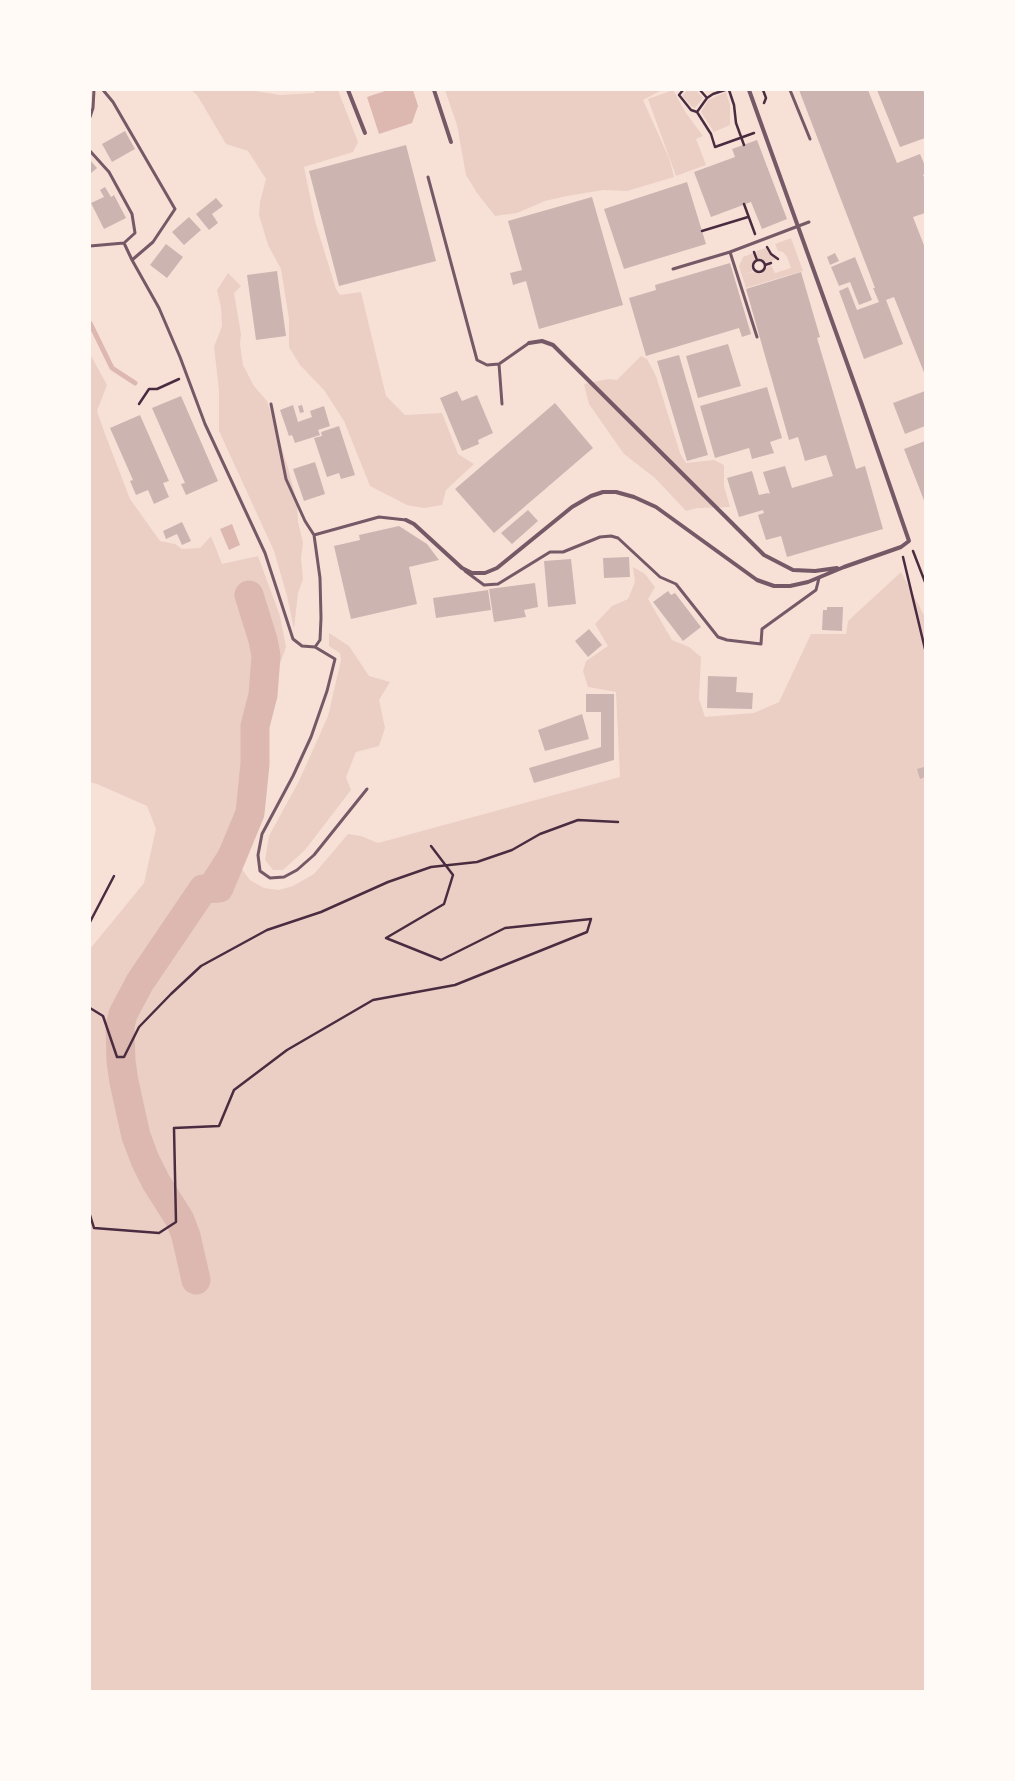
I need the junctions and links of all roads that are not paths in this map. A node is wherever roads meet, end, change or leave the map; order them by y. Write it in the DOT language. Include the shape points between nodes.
graph roads {
  1 [pos="94,90"];
  2 [pos="103,90"];
  3 [pos="348,90"];
  4 [pos="434,90"];
  5 [pos="749,90"];
  6 [pos="790,90"];
  7 [pos="90,117"];
  8 [pos="365,133"];
  9 [pos="810,139"];
  10 [pos="451,142"];
  11 [pos="90,151"];
  12 [pos="428,177"];
  13 [pos="809,222"];
  14 [pos="798,226"];
  15 [pos="124,243"];
  16 [pos="90,246"];
  17 [pos="730,252"];
  18 [pos="132,260"];
  19 [pos="673,269"];
  20 [pos="757,337"];
  21 [pos="529,343"];
  22 [pos="499,364"];
  23 [pos="271,404"];
  24 [pos="502,404"];
  25 [pos="406,520"];
  26 [pos="314,535"];
  27 [pos="844,567"];
  28 [pos="462,568"];
  29 [pos="819,578"];
  30 [pos="315,647"];
  31 [pos="367,789"];
  1 -- 7 [label="lane"];
  2 -- 18 [label="lane" via="113,102 175,209 154,242"];
  3 -- 8 [label="street"];
  4 -- 10 [label="street"];
  5 -- 14 [label="street"];
  6 -- 9 [label="lane"];
  11 -- 15 [label="lane" via="109,172 132,214 135,233"];
  12 -- 22 [label="lane" via="477,360 487,365"];
  13 -- 14 [label="lane"];
  14 -- 17 [label="lane"];
  14 -- 27 [label="street" via="909,541"];
  15 -- 16 [label="lane"];
  15 -- 18 [label="lane"];
  17 -- 19 [label="lane"];
  17 -- 20 [label="lane"];
  18 -- 30 [label="lane" via="159,308 205,424 265,553 293,639 302,646"];
  21 -- 22 [label="lane"];
  21 -- 27 [label="street" via="542,341 553,345 764,555 793,570 815,572"];
  22 -- 24 [label="lane"];
  23 -- 26 [label="lane" via="286,479"];
  25 -- 26 [label="lane" via="379,516"];
  25 -- 28 [label="street" via="414,524"];
  26 -- 30 [label="lane" via="320,578 321,618 320,640"];
  27 -- 29 [label="street"];
  28 -- 29 [label="street" via="472,573 485,573 497,568 572,507 591,496 603,492 616,492 656,507 757,580 774,586 790,586"];
  28 -- 29 [label="lane" via="484,585 498,584 550,552 563,552 600,537 611,536 618,538 660,577 676,584 718,637 760,644 762,629 816,590"];
  30 -- 31 [label="lane" via="335,659 320,714 302,757 262,834 258,855 260,871 270,878 284,877 297,870 314,855"];
}
